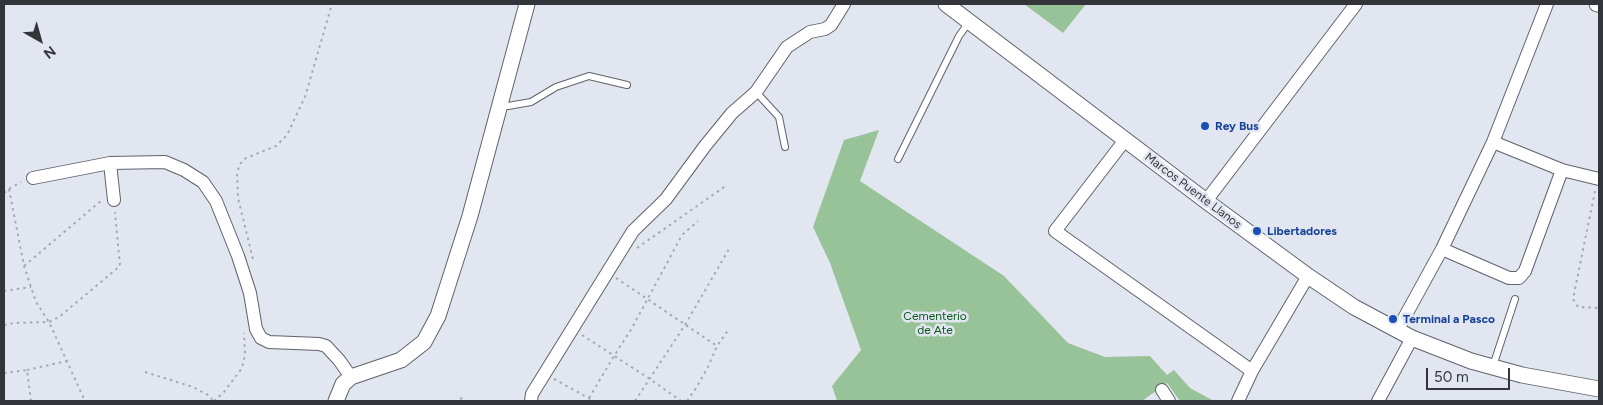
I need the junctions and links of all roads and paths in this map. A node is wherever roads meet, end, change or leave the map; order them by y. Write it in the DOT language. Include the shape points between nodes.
graph roads {
  1 [pos="332,4"];
  2 [pos="527,4"];
  3 [pos="844,4"];
  4 [pos="946,4"];
  5 [pos="1356,4"];
  6 [pos="1547,4"];
  7 [pos="970,21"];
  8 [pos="627,85"];
  9 [pos="756,92"];
  10 [pos="500,104"];
  11 [pos="1125,140"];
  12 [pos="1493,142"];
  13 [pos="784,147"];
  14 [pos="898,159"];
  15 [pos="110,164"];
  16 [pos="1562,170"];
  17 [pos="33,178"];
  18 [pos="1598,179"];
  19 [pos="728,185"];
  20 [pos="9,189"];
  21 [pos="4,193"];
  22 [pos="114,194"];
  23 [pos="1206,201"];
  24 [pos="698,221"];
  25 [pos="1442,248"];
  26 [pos="729,249"];
  27 [pos="617,259"];
  28 [pos="24,266"];
  29 [pos="254,266"];
  30 [pos="608,272"];
  31 [pos="1308,276"];
  32 [pos="31,287"];
  33 [pos="4,291"];
  34 [pos="1515,299"];
  35 [pos="648,300"];
  36 [pos="1599,308"];
  37 [pos="254,314"];
  38 [pos="50,322"];
  39 [pos="4,324"];
  40 [pos="685,325"];
  41 [pos="729,329"];
  42 [pos="573,330"];
  43 [pos="1397,331"];
  44 [pos="1412,338"];
  45 [pos="717,346"];
  46 [pos="614,356"];
  47 [pos="67,361"];
  48 [pos="1493,368"];
  49 [pos="26,370"];
  50 [pos="1252,371"];
  51 [pos="145,372"];
  52 [pos="4,373"];
  53 [pos="545,374"];
  54 [pos="351,377"];
  55 [pos="650,379"];
  56 [pos="1599,389"];
  57 [pos="460,398"];
  58 [pos="589,398"];
  59 [pos="31,401"];
  60 [pos="86,401"];
  61 [pos="214,401"];
  62 [pos="336,401"];
  63 [pos="467,401"];
  64 [pos="531,401"];
  65 [pos="594,401"];
  66 [pos="635,401"];
  67 [pos="681,401"];
  68 [pos="687,401"];
  69 [pos="1238,401"];
  70 [pos="1378,401"];
  1 -- 29 [label="path" via="305,97 287,135 276,146 246,158 237,173 238,198"];
  2 -- 10 [label="street"];
  3 -- 9 [label="street" via="831,25 810,32 787,46"];
  4 -- 7 [label="street, Marcos Puente Llanos"];
  5 -- 23 [label="street"];
  6 -- 12 [label="street"];
  7 -- 11 [label="street, Marcos Puente Llanos"];
  7 -- 14 [label="lane" via="959,36"];
  8 -- 10 [label="lane" via="589,76 556,88 532,102"];
  9 -- 13 [label="lane" via="779,118"];
  9 -- 27 [label="street" via="732,112 666,199 633,231"];
  10 -- 54 [label="street" via="470,216 438,316 424,342 401,360"];
  11 -- 23 [label="street, Marcos Puente Llanos"];
  11 -- 50 [label="street" via="1055,231"];
  12 -- 16 [label="street"];
  12 -- 25 [label="street"];
  15 -- 17 [label="street"];
  15 -- 22 [label="street"];
  15 -- 37 [label="street" via="165,162 203,182 216,201 238,256"];
  16 -- 18 [label="street"];
  16 -- 25 [label="street" via="1525,271 1519,278 1509,278"];
  17 -- 20 [label="path"];
  18 -- 36 [label="path" via="1573,299 1578,306"];
  19 -- 27 [label="path"];
  20 -- 21 [label="path"];
  20 -- 28 [label="path"];
  22 -- 28 [label="path"];
  22 -- 38 [label="path" via="120,266"];
  23 -- 31 [label="street, Marcos Puente Llanos"];
  24 -- 35 [label="path" via="682,235"];
  25 -- 43 [label="street"];
  26 -- 40 [label="path"];
  27 -- 30 [label="street"];
  28 -- 32 [label="path"];
  30 -- 35 [label="path"];
  30 -- 42 [label="street"];
  31 -- 43 [label="street, Marcos Puente Llanos"];
  31 -- 50 [label="street"];
  32 -- 33 [label="path"];
  32 -- 38 [label="path" via="36,302"];
  34 -- 48 [label="lane"];
  35 -- 40 [label="path"];
  35 -- 46 [label="path"];
  37 -- 54 [label="street" via="261,338 269,342 326,346"];
  37 -- 61 [label="path" via="244,333 246,354 242,368"];
  38 -- 39 [label="path"];
  38 -- 47 [label="path"];
  40 -- 45 [label="path"];
  40 -- 55 [label="path"];
  41 -- 45 [label="path"];
  42 -- 46 [label="path"];
  42 -- 53 [label="street"];
  43 -- 44 [label="street, Marcos Puente Llanos"];
  44 -- 48 [label="street, Marcos Puente Llanos"];
  44 -- 70 [label="street"];
  45 -- 68 [label="path"];
  46 -- 55 [label="path"];
  46 -- 58 [label="path"];
  47 -- 49 [label="path"];
  47 -- 60 [label="path"];
  48 -- 56 [label="street, Marcos Puente Llanos"];
  49 -- 52 [label="path"];
  49 -- 59 [label="path"];
  50 -- 69 [label="street"];
  51 -- 61 [label="path" via="192,386"];
  53 -- 58 [label="path"];
  53 -- 64 [label="street"];
  54 -- 62 [label="street" via="343,384"];
  55 -- 66 [label="path"];
  55 -- 67 [label="path"];
  57 -- 63 [label="path"];
  58 -- 65 [label="path"];
}
